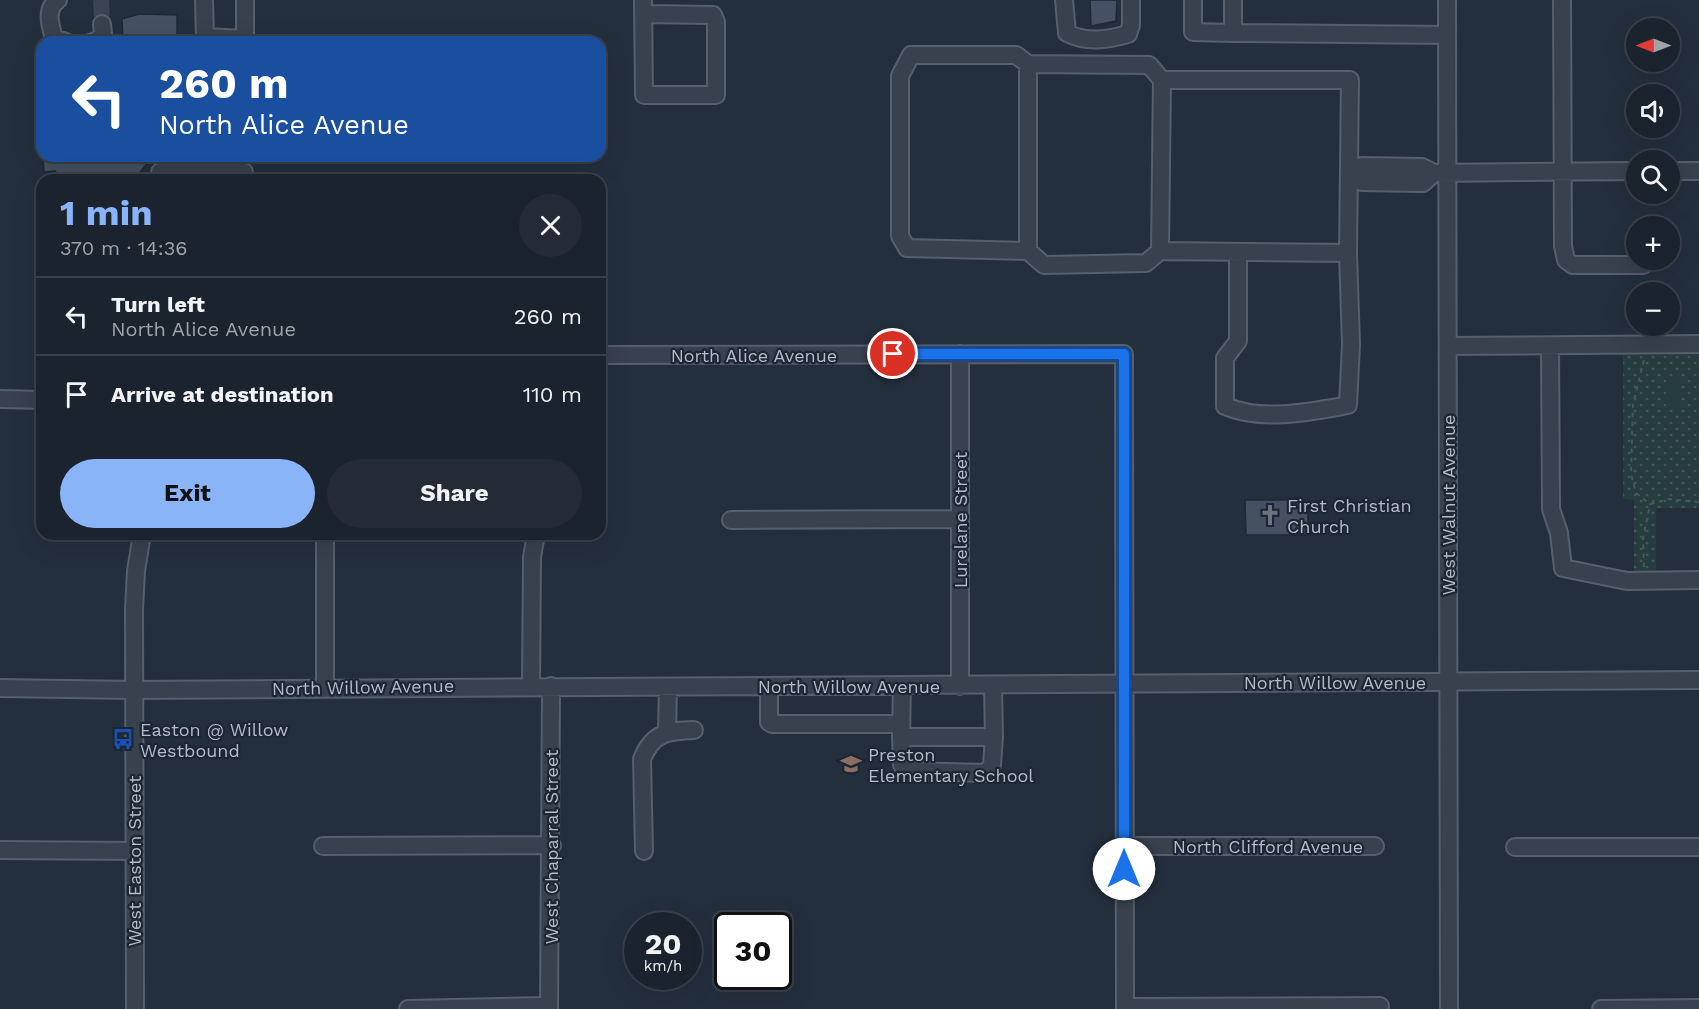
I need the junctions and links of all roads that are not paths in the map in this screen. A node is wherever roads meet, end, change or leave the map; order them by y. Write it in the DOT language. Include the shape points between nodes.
graph roads {
  1 [pos="204,0"];
  2 [pos="245,0"];
  3 [pos="1064,0"];
  4 [pos="1131,0"];
  5 [pos="1193,0"];
  6 [pos="1233,0"];
  7 [pos="1447,0"];
  8 [pos="1562,0"];
  9 [pos="56,2"];
  10 [pos="644,7"];
  11 [pos="102,24"];
  12 [pos="1233,33"];
  13 [pos="1447,35"];
  14 [pos="54,36"];
  15 [pos="101,36"];
  16 [pos="205,36"];
  17 [pos="245,36"];
  18 [pos="1028,64"];
  19 [pos="1162,80"];
  20 [pos="244,169"];
  21 [pos="160,171"];
  22 [pos="1563,171"];
  23 [pos="1626,171"];
  24 [pos="1680,171"];
  25 [pos="1699,171"];
  26 [pos="1441,173"];
  27 [pos="1351,174"];
  28 [pos="1028,251"];
  29 [pos="1160,251"];
  30 [pos="1238,252"];
  31 [pos="1348,253"];
  32 [pos="1626,265"];
  33 [pos="1699,344"];
  34 [pos="1448,346"];
  35 [pos="1550,346"];
  36 [pos="960,354"];
  37 [pos="606,355"];
  38 [pos="0,399"];
  39 [pos="36,400"];
  40 [pos="731,519"];
  41 [pos="960,519"];
  42 [pos="141,540"];
  43 [pos="325,540"];
  44 [pos="535,540"];
  45 [pos="1699,580"];
  46 [pos="1699,680"];
  47 [pos="1448,681"];
  48 [pos="1125,683"];
  49 [pos="993,685"];
  50 [pos="531,686"];
  51 [pos="551,686"];
  52 [pos="769,686"];
  53 [pos="902,686"];
  54 [pos="960,686"];
  55 [pos="325,687"];
  56 [pos="668,687"];
  57 [pos="0,688"];
  58 [pos="134,690"];
  59 [pos="694,730"];
  60 [pos="901,730"];
  61 [pos="667,731"];
  62 [pos="994,737"];
  63 [pos="552,845"];
  64 [pos="323,846"];
  65 [pos="1124,846"];
  66 [pos="1375,846"];
  67 [pos="1515,847"];
  68 [pos="1699,847"];
  69 [pos="0,850"];
  70 [pos="134,851"];
  71 [pos="644,851"];
  72 [pos="1380,1005"];
  73 [pos="549,1008"];
  74 [pos="1125,1008"];
  75 [pos="1699,1008"];
  76 [pos="135,1009"];
  77 [pos="408,1009"];
  78 [pos="1449,1009"];
  79 [pos="1600,1009"];
  1 -- 16 [label="street"];
  2 -- 17 [label="street"];
  3 -- 4 [label="street" via="1067,33 1078,39 1128,34"];
  5 -- 12 [label="street" via="1193,32"];
  6 -- 12 [label="street"];
  7 -- 13 [label="street, West Walnut Avenue"];
  8 -- 22 [label="street"];
  9 -- 14 [label="street" via="50,12"];
  10 -- 10 [label="street" via="644,95 716,95 713,15"];
  11 -- 15 [label="street"];
  12 -- 13 [label="street"];
  13 -- 26 [label="street, West Walnut Avenue"];
  18 -- 19 [label="street" via="1149,65"];
  18 -- 28 [label="street"];
  18 -- 28 [label="street" via="1016,55 911,55 900,76 900,236 907,248"];
  19 -- 27 [label="street" via="1350,80"];
  19 -- 29 [label="street"];
  20 -- 21 [label="street"];
  22 -- 23 [label="street"];
  22 -- 26 [label="street"];
  22 -- 32 [label="street" via="1566,260 1573,265"];
  24 -- 25 [label="street"];
  26 -- 27 [label="street" via="1422,167 1362,166"];
  26 -- 34 [label="street, West Walnut Avenue"];
  27 -- 31 [label="street"];
  28 -- 29 [label="street" via="1044,265 1146,263"];
  29 -- 30 [label="street"];
  30 -- 31 [label="street"];
  30 -- 31 [label="street" via="1238,341 1225,357 1225,406 1242,414 1308,413 1348,405"];
  33 -- 35 [label="street"];
  34 -- 35 [label="street"];
  34 -- 47 [label="street, West Walnut Avenue"];
  35 -- 45 [label="street" via="1551,509 1559,533 1563,568 1627,581"];
  36 -- 37 [label="street, North Alice Avenue"];
  36 -- 41 [label="street, Lurelane Street"];
  36 -- 48 [label="street, North Alice Avenue" via="1124,354"];
  38 -- 39 [label="street"];
  40 -- 41 [label="street"];
  41 -- 54 [label="street, Lurelane Street"];
  42 -- 58 [label="street, West Easton Street" via="134,609"];
  43 -- 55 [label="street"];
  44 -- 50 [label="street"];
  46 -- 47 [label="street, North Willow Avenue"];
  47 -- 48 [label="street, North Willow Avenue"];
  47 -- 78 [label="street, West Walnut Avenue"];
  48 -- 49 [label="street, North Willow Avenue"];
  48 -- 65 [label="street"];
  49 -- 54 [label="street, North Willow Avenue"];
  49 -- 62 [label="street"];
  50 -- 51 [label="street, North Willow Avenue"];
  50 -- 55 [label="street, North Willow Avenue"];
  51 -- 56 [label="street, North Willow Avenue"];
  51 -- 63 [label="street, West Chaparral Street"];
  52 -- 53 [label="street, North Willow Avenue"];
  52 -- 56 [label="street, North Willow Avenue"];
  52 -- 60 [label="street" via="769,722 775,725"];
  53 -- 54 [label="street, North Willow Avenue"];
  53 -- 60 [label="street"];
  55 -- 58 [label="street, North Willow Avenue"];
  56 -- 61 [label="street"];
  57 -- 58 [label="street, North Willow Avenue"];
  58 -- 70 [label="street, West Easton Street"];
  59 -- 61 [label="street"];
  60 -- 62 [label="street"];
  60 -- 62 [label="street" via="902,765 907,771 986,773 992,765"];
  61 -- 71 [label="street" via="647,746 642,759"];
  63 -- 64 [label="street"];
  63 -- 73 [label="street, West Chaparral Street"];
  65 -- 66 [label="street, North Clifford Avenue"];
  65 -- 74 [label="street"];
  67 -- 68 [label="street"];
  69 -- 70 [label="street"];
  70 -- 76 [label="street, West Easton Street"];
  72 -- 74 [label="street"];
  73 -- 77 [label="street"];
  75 -- 79 [label="street"];
}
